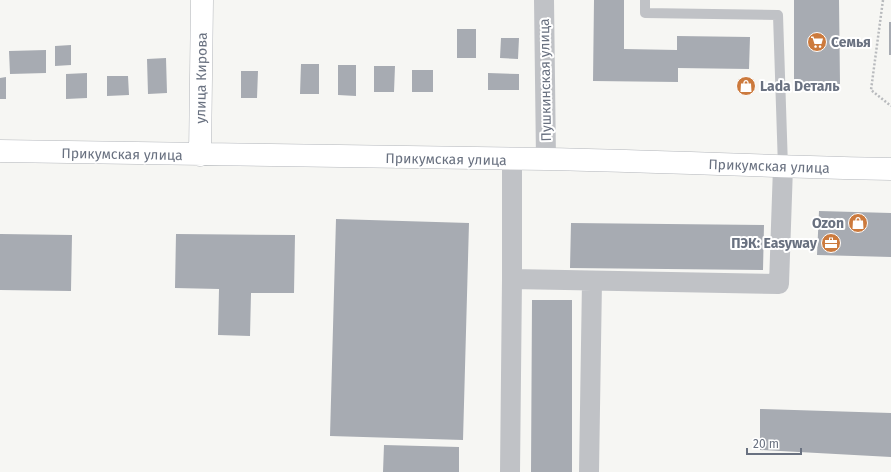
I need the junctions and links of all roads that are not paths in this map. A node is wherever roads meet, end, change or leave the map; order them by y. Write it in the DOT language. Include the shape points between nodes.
graph roads {
  1 [pos="202,0"];
  2 [pos="544,0"];
  3 [pos="645,0"];
  4 [pos="0,151"];
  5 [pos="200,155"];
  6 [pos="512,159"];
  7 [pos="546,159"];
  8 [pos="783,167"];
  9 [pos="891,169"];
  10 [pos="512,279"];
  11 [pos="592,280"];
  12 [pos="510,472"];
  13 [pos="589,472"];
  1 -- 5 [label="main road, улица Кирова"];
  2 -- 7 [label="street, Пушкинская улица"];
  3 -- 8 [label="lane" via="645,13 778,16"];
  4 -- 5 [label="main road, Прикумская улица"];
  5 -- 6 [label="main road, Прикумская улица"];
  6 -- 7 [label="main road, Прикумская улица"];
  6 -- 10 [label="street"];
  7 -- 8 [label="main road, Прикумская улица"];
  8 -- 9 [label="main road, Прикумская улица"];
  8 -- 11 [label="street" via="779,284"];
  10 -- 11 [label="street"];
  10 -- 12 [label="street"];
  11 -- 13 [label="street"];
}
